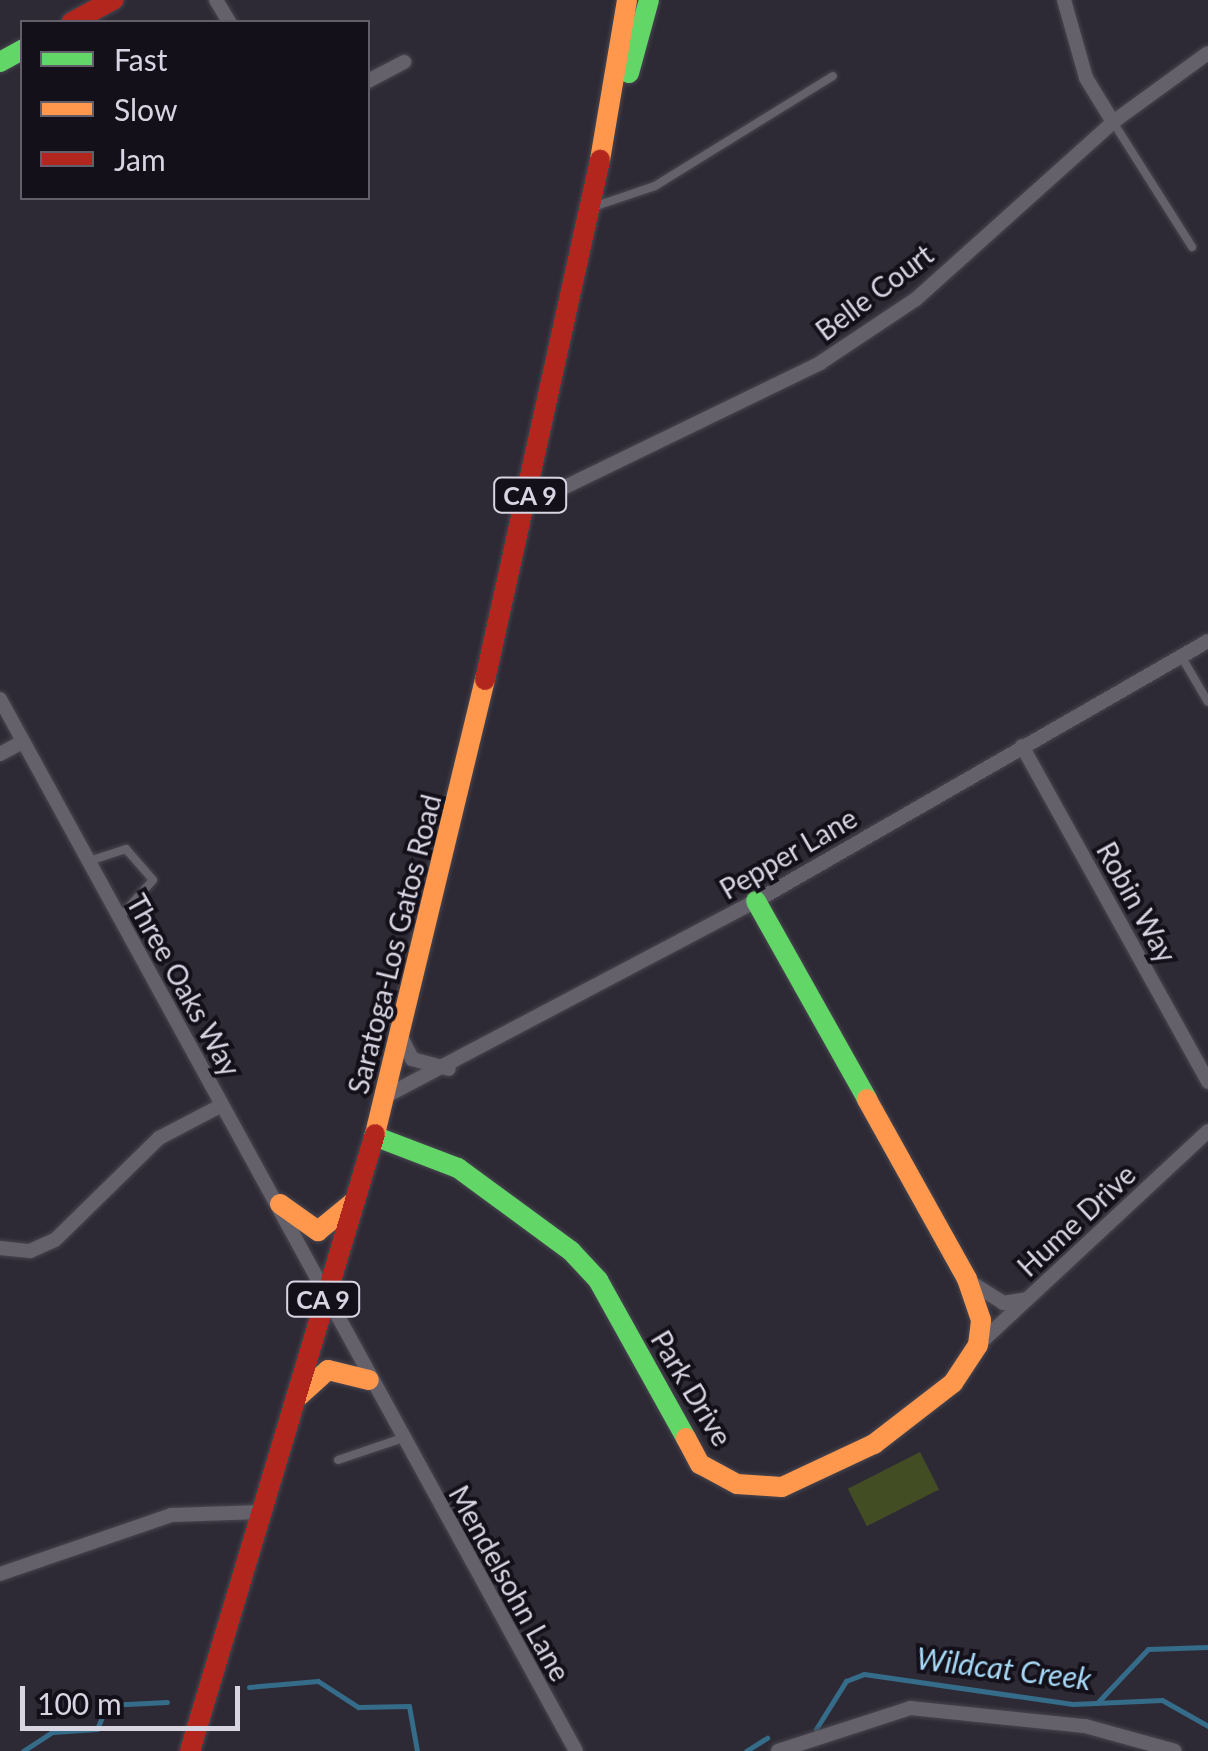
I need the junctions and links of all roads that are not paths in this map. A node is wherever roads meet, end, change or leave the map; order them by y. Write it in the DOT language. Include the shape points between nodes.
graph roads {
  1 [pos="113,0"];
  2 [pos="627,0"];
  3 [pos="649,0"];
  4 [pos="1064,0"];
  5 [pos="76,20"];
  6 [pos="1208,53"];
  7 [pos="404,62"];
  8 [pos="833,76"];
  9 [pos="370,80"];
  10 [pos="1112,122"];
  11 [pos="610,139"];
  12 [pos="596,206"];
  13 [pos="1192,247"];
  14 [pos="528,505"];
  15 [pos="1208,641"];
  16 [pos="1181,656"];
  17 [pos="0,699"];
  18 [pos="1208,702"];
  19 [pos="23,742"];
  20 [pos="1022,746"];
  21 [pos="0,754"];
  22 [pos="88,862"];
  23 [pos="756,901"];
  24 [pos="119,918"];
  25 [pos="400,1036"];
  26 [pos="450,1069"];
  27 [pos="1208,1082"];
  28 [pos="386,1096"];
  29 [pos="222,1105"];
  30 [pos="1208,1131"];
  31 [pos="374,1136"];
  32 [pos="354,1202"];
  33 [pos="280,1204"];
  34 [pos="0,1248"];
  35 [pos="968,1279"];
  36 [pos="324,1295"];
  37 [pos="1028,1299"];
  38 [pos="978,1344"];
  39 [pos="369,1380"];
  40 [pos="296,1398"];
  41 [pos="400,1439"];
  42 [pos="338,1460"];
  43 [pos="258,1512"];
  44 [pos="0,1574"];
  45 [pos="190,1751"];
  46 [pos="576,1751"];
  47 [pos="778,1751"];
  48 [pos="1175,1751"];
  1 -- 5 [label="main road"];
  2 -- 11 [label="main road, Saratoga-Los Gatos Road / CA 9"];
  3 -- 11 [label="main road, Saratoga-Los Gatos Road / CA 9"];
  4 -- 10 [label="street" via="1080,61"];
  6 -- 10 [label="street, Belle Court"];
  7 -- 9 [label="street"];
  8 -- 12 [label="lane" via="655,186"];
  10 -- 13 [label="lane"];
  10 -- 14 [label="street, Belle Court" via="916,299 820,364"];
  11 -- 12 [label="main road, Saratoga-Los Gatos Road / CA 9"];
  12 -- 14 [label="main road, Saratoga-Los Gatos Road / CA 9"];
  14 -- 25 [label="main road, Saratoga-Los Gatos Road / CA 9"];
  15 -- 16 [label="street, Pepper Lane"];
  16 -- 18 [label="lane"];
  16 -- 20 [label="street, Pepper Lane"];
  17 -- 19 [label="street, Three Oaks Way"];
  19 -- 21 [label="street"];
  19 -- 22 [label="street, Three Oaks Way"];
  20 -- 23 [label="street, Pepper Lane"];
  20 -- 27 [label="street, Robin Way"];
  22 -- 24 [label="street, Three Oaks Way"];
  22 -- 24 [label="lane" via="126,849 153,880"];
  23 -- 26 [label="street, Pepper Lane"];
  23 -- 35 [label="main road"];
  24 -- 29 [label="street, Three Oaks Way"];
  25 -- 26 [label="street" via="412,1059"];
  25 -- 28 [label="main road, Saratoga-Los Gatos Road / CA 9"];
  26 -- 28 [label="street, Pepper Lane"];
  28 -- 31 [label="main road, Saratoga-Los Gatos Road / CA 9"];
  29 -- 33 [label="street, Three Oaks Way"];
  29 -- 34 [label="street" via="159,1138 56,1240 30,1251"];
  30 -- 37 [label="street, Hume Drive"];
  31 -- 32 [label="main road, Saratoga-Los Gatos Road / CA 9"];
  31 -- 38 [label="main road, Park Drive" via="458,1168 571,1251 598,1280 700,1464 737,1484 782,1488 874,1444 953,1383"];
  32 -- 33 [label="main road" via="318,1231"];
  32 -- 36 [label="main road, Saratoga-Los Gatos Road / CA 9"];
  33 -- 36 [label="street, Three Oaks Way"];
  35 -- 37 [label="street" via="1003,1302"];
  35 -- 38 [label="main road"];
  36 -- 39 [label="street, Mendelsohn Lane"];
  36 -- 40 [label="main road, Saratoga-Los Gatos Road / CA 9"];
  37 -- 38 [label="street, Hume Drive"];
  39 -- 40 [label="main road" via="328,1370"];
  39 -- 41 [label="street, Mendelsohn Lane"];
  40 -- 43 [label="main road, Saratoga-Los Gatos Road / CA 9"];
  41 -- 42 [label="lane"];
  41 -- 46 [label="street, Mendelsohn Lane"];
  43 -- 44 [label="street" via="171,1515"];
  43 -- 45 [label="main road, Saratoga-Los Gatos Road / CA 9"];
  47 -- 48 [label="street" via="910,1708 1084,1726"];
}
